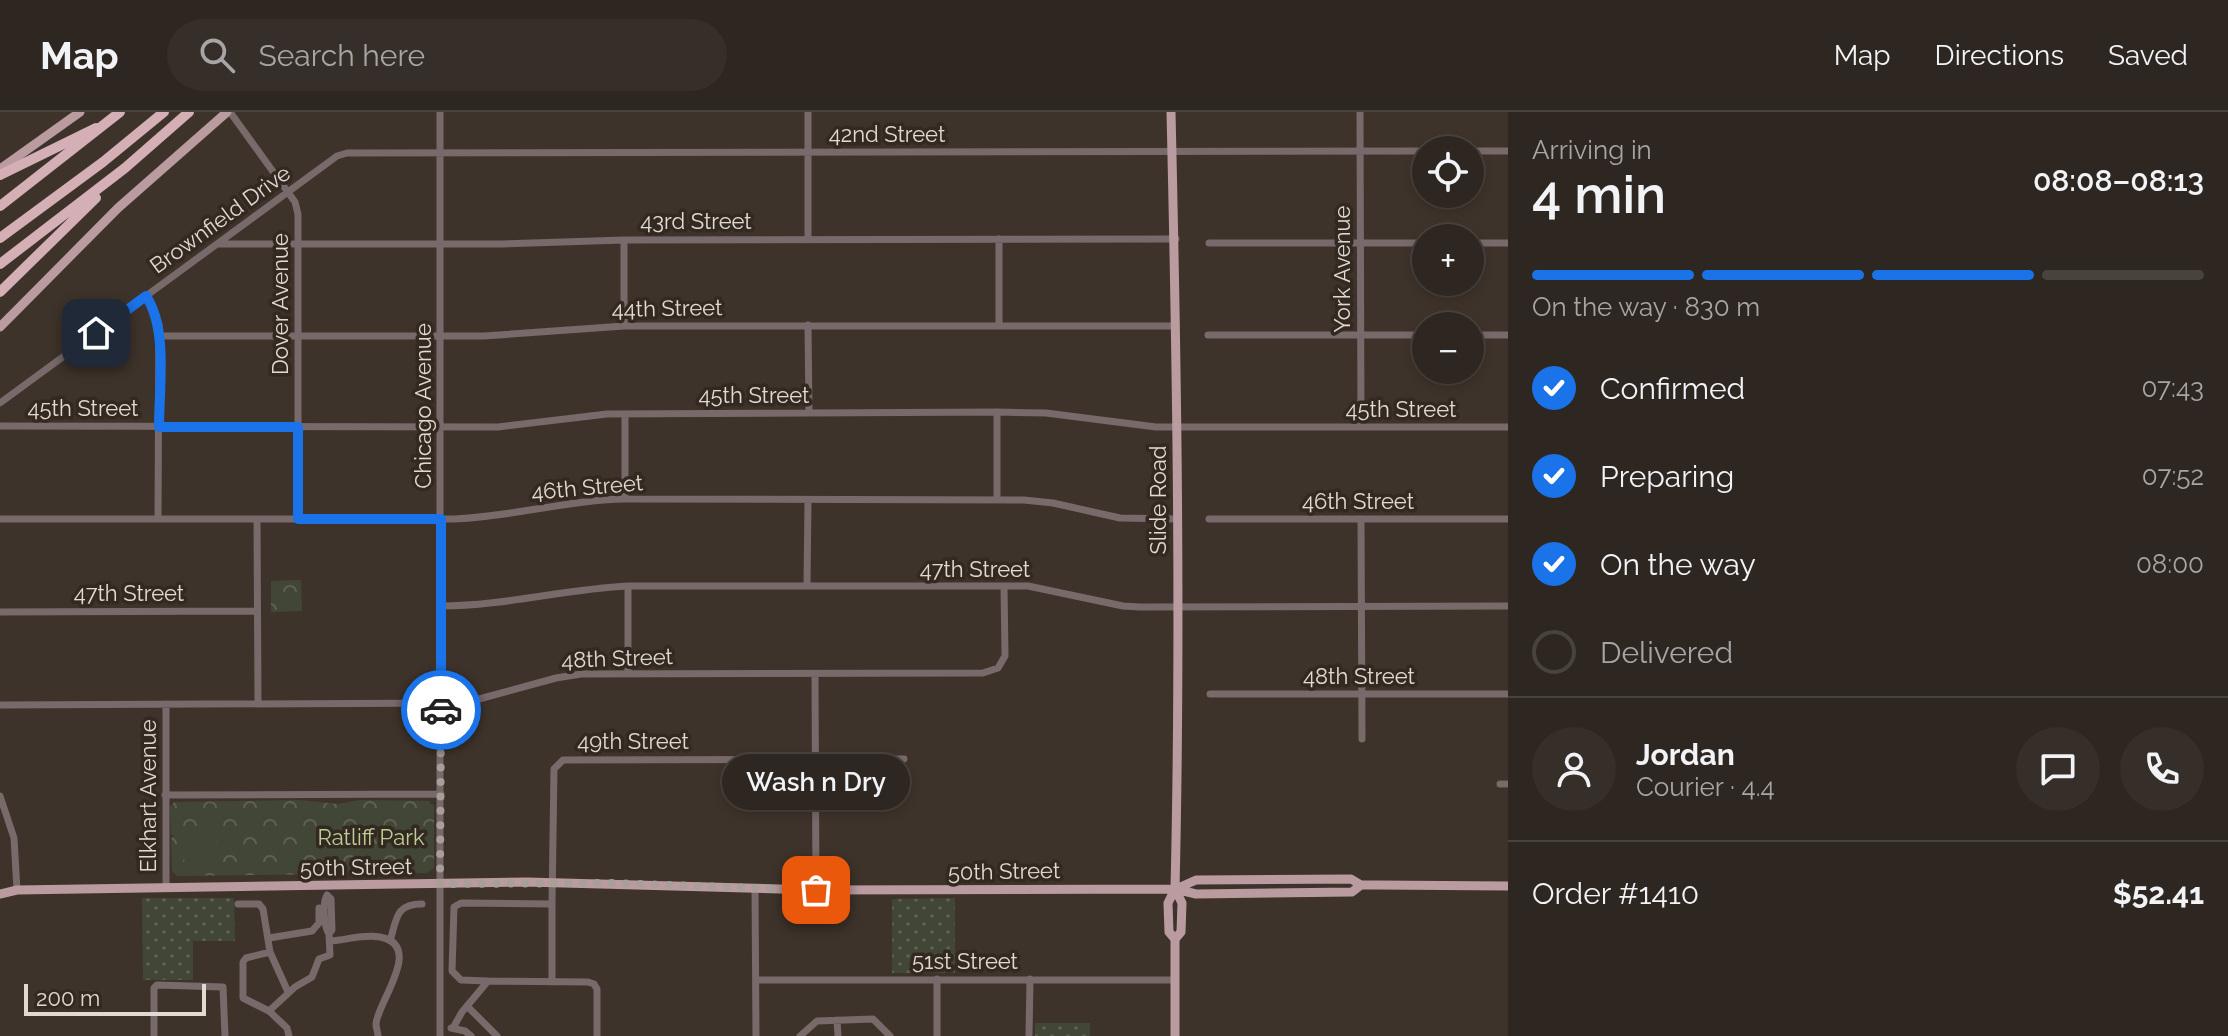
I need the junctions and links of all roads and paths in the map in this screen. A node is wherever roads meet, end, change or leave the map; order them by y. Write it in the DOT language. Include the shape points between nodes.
graph roads {
  1 [pos="80,112"];
  2 [pos="123,112"];
  3 [pos="164,112"];
  4 [pos="189,112"];
  5 [pos="228,112"];
  6 [pos="440,112"];
  7 [pos="808,112"];
  8 [pos="1171,112"];
  9 [pos="1360,112"];
  10 [pos="1172,151"];
  11 [pos="1360,151"];
  12 [pos="1412,151"];
  13 [pos="1484,151"];
  14 [pos="1508,151"];
  15 [pos="440,152"];
  16 [pos="808,152"];
  17 [pos="347,153"];
  18 [pos="125,168"];
  19 [pos="0,172"];
  20 [pos="287,192"];
  21 [pos="0,206"];
  22 [pos="0,238"];
  23 [pos="808,239"];
  24 [pos="999,239"];
  25 [pos="1176,239"];
  26 [pos="624,240"];
  27 [pos="1209,243"];
  28 [pos="1360,243"];
  29 [pos="1412,243"];
  30 [pos="1484,243"];
  31 [pos="1508,243"];
  32 [pos="217,244"];
  33 [pos="298,244"];
  34 [pos="441,244"];
  35 [pos="0,264"];
  36 [pos="0,292"];
  37 [pos="146,296"];
  38 [pos="808,325"];
  39 [pos="999,325"];
  40 [pos="624,326"];
  41 [pos="1176,326"];
  42 [pos="0,327"];
  43 [pos="1208,335"];
  44 [pos="1360,335"];
  45 [pos="1412,335"];
  46 [pos="1484,335"];
  47 [pos="1508,335"];
  48 [pos="159,336"];
  49 [pos="299,336"];
  50 [pos="441,336"];
  51 [pos="0,403"];
  52 [pos="997,412"];
  53 [pos="809,413"];
  54 [pos="625,414"];
  55 [pos="0,426"];
  56 [pos="159,427"];
  57 [pos="298,427"];
  58 [pos="441,427"];
  59 [pos="1176,427"];
  60 [pos="1361,427"];
  61 [pos="1508,427"];
  62 [pos="625,499"];
  63 [pos="808,500"];
  64 [pos="997,500"];
  65 [pos="0,519"];
  66 [pos="158,519"];
  67 [pos="257,519"];
  68 [pos="298,519"];
  69 [pos="441,519"];
  70 [pos="1176,519"];
  71 [pos="1209,519"];
  72 [pos="1361,519"];
  73 [pos="1508,519"];
  74 [pos="628,586"];
  75 [pos="807,586"];
  76 [pos="1004,586"];
  77 [pos="441,606"];
  78 [pos="1176,606"];
  79 [pos="1361,606"];
  80 [pos="1508,606"];
  81 [pos="257,611"];
  82 [pos="0,612"];
  83 [pos="628,673"];
  84 [pos="815,674"];
  85 [pos="1210,694"];
  86 [pos="1361,694"];
  87 [pos="1508,694"];
  88 [pos="258,703"];
  89 [pos="441,703"];
  90 [pos="166,704"];
  91 [pos="0,705"];
  92 [pos="1362,739"];
  93 [pos="816,759"];
  94 [pos="904,759"];
  95 [pos="441,794"];
  96 [pos="165,795"];
  97 [pos="0,796"];
  98 [pos="553,882"];
  99 [pos="461,883"];
  100 [pos="440,884"];
  101 [pos="0,885"];
  102 [pos="1508,886"];
  103 [pos="166,887"];
  104 [pos="755,888"];
  105 [pos="1175,889"];
  106 [pos="17,890"];
  107 [pos="816,890"];
  108 [pos="0,894"];
  109 [pos="461,903"];
  110 [pos="238,904"];
  111 [pos="422,904"];
  112 [pos="552,904"];
  113 [pos="319,908"];
  114 [pos="269,938"];
  115 [pos="390,941"];
  116 [pos="270,952"];
  117 [pos="937,979"];
  118 [pos="1030,979"];
  119 [pos="756,980"];
  120 [pos="1175,980"];
  121 [pos="488,981"];
  122 [pos="552,982"];
  123 [pos="288,992"];
  124 [pos="467,1006"];
  125 [pos="269,1011"];
  126 [pos="837,1020"];
  127 [pos="453,1028"];
  128 [pos="440,1032"];
  129 [pos="154,1036"];
  130 [pos="225,1036"];
  131 [pos="289,1036"];
  132 [pos="378,1036"];
  133 [pos="471,1036"];
  134 [pos="497,1036"];
  135 [pos="597,1036"];
  136 [pos="756,1036"];
  137 [pos="800,1036"];
  138 [pos="838,1036"];
  139 [pos="890,1036"];
  140 [pos="937,1036"];
  141 [pos="1029,1036"];
  142 [pos="1175,1036"];
  1 -- 19 [label="main road"];
  2 -- 19 [label="highway"];
  2 -- 21 [label="highway, bridge"];
  3 -- 22 [label="highway"];
  4 -- 18 [label="highway"];
  5 -- 20 [label="street, Dover Avenue"];
  5 -- 42 [label="main road" via="118,208"];
  6 -- 15 [label="street, Chicago Avenue"];
  7 -- 16 [label="street"];
  8 -- 10 [label="main road, Slide Road"];
  9 -- 11 [label="street, York Avenue"];
  10 -- 11 [label="street, 42nd Street"];
  10 -- 16 [label="street, 42nd Street"];
  10 -- 25 [label="main road, Slide Road"];
  11 -- 12 [label="street, 42nd Street"];
  11 -- 28 [label="street, York Avenue"];
  13 -- 14 [label="street"];
  15 -- 16 [label="street, 42nd Street"];
  15 -- 17 [label="street, 42nd Street"];
  15 -- 34 [label="street, Chicago Avenue"];
  16 -- 23 [label="street"];
  17 -- 20 [label="street, Brownfield Drive"];
  18 -- 35 [label="highway"];
  18 -- 36 [label="highway"];
  20 -- 32 [label="street, Brownfield Drive"];
  20 -- 33 [label="street, Dover Avenue" via="298,214"];
  23 -- 24 [label="street, 43rd Street"];
  23 -- 26 [label="street, 43rd Street"];
  24 -- 25 [label="street, 43rd Street"];
  24 -- 39 [label="street"];
  25 -- 41 [label="main road, Slide Road"];
  26 -- 34 [label="street, 43rd Street"];
  26 -- 40 [label="street"];
  27 -- 28 [label="street"];
  28 -- 29 [label="street"];
  28 -- 44 [label="street, York Avenue"];
  30 -- 31 [label="street"];
  32 -- 33 [label="street, 43rd Street"];
  32 -- 37 [label="street, Brownfield Drive"];
  33 -- 34 [label="street, 43rd Street"];
  33 -- 49 [label="street, Dover Avenue"];
  34 -- 50 [label="street, Chicago Avenue"];
  37 -- 48 [label="street" via="157,316"];
  37 -- 51 [label="street, Brownfield Drive"];
  38 -- 39 [label="street, 44th Street"];
  38 -- 40 [label="street, 44th Street"];
  38 -- 53 [label="street"];
  39 -- 41 [label="street, 44th Street"];
  40 -- 50 [label="street, 44th Street"];
  41 -- 59 [label="main road, Slide Road"];
  43 -- 44 [label="street"];
  44 -- 45 [label="street"];
  44 -- 60 [label="street, York Avenue"];
  46 -- 47 [label="street"];
  48 -- 49 [label="street, 44th Street"];
  48 -- 56 [label="street"];
  49 -- 50 [label="street, 44th Street"];
  49 -- 57 [label="street, Dover Avenue"];
  50 -- 58 [label="street, Chicago Avenue"];
  52 -- 53 [label="street, 45th Street"];
  52 -- 59 [label="street, 45th Street"];
  52 -- 64 [label="street"];
  53 -- 54 [label="street, 45th Street"];
  54 -- 58 [label="street, 45th Street" via="498,427"];
  54 -- 62 [label="street"];
  55 -- 56 [label="street, 45th Street"];
  56 -- 57 [label="street, 45th Street"];
  56 -- 66 [label="street"];
  57 -- 58 [label="street, 45th Street"];
  57 -- 68 [label="street, Dover Avenue"];
  58 -- 69 [label="street, Chicago Avenue"];
  59 -- 60 [label="street, 45th Street"];
  59 -- 70 [label="main road, Slide Road"];
  60 -- 61 [label="street, 45th Street"];
  62 -- 63 [label="street, 46th Street"];
  62 -- 69 [label="street, 46th Street"];
  63 -- 64 [label="street, 46th Street"];
  63 -- 75 [label="street"];
  64 -- 70 [label="street, 46th Street" via="1041,500 1120,518"];
  65 -- 66 [label="street, 46th Street"];
  66 -- 67 [label="street, 46th Street"];
  67 -- 68 [label="street, 46th Street"];
  67 -- 81 [label="street"];
  68 -- 69 [label="street, 46th Street"];
  69 -- 77 [label="street, Chicago Avenue"];
  70 -- 78 [label="main road, Slide Road"];
  71 -- 72 [label="street, 46th Street"];
  72 -- 73 [label="street, 46th Street"];
  72 -- 79 [label="street"];
  74 -- 75 [label="street, 47th Street"];
  74 -- 77 [label="street, 47th Street"];
  74 -- 83 [label="street"];
  75 -- 76 [label="street, 47th Street"];
  76 -- 78 [label="street, 47th Street" via="1043,588 1123,606"];
  76 -- 84 [label="street, 48th Street" via="1005,656 998,668 983,673"];
  77 -- 89 [label="street, Chicago Avenue"];
  78 -- 79 [label="street, 47th Street"];
  78 -- 105 [label="main road, Slide Road"];
  79 -- 80 [label="street, 47th Street"];
  79 -- 86 [label="street"];
  81 -- 82 [label="street, 47th Street"];
  81 -- 88 [label="street"];
  83 -- 84 [label="street, 48th Street"];
  83 -- 89 [label="street, 48th Street" via="568,675 468,702"];
  84 -- 93 [label="street"];
  85 -- 86 [label="street, 48th Street"];
  86 -- 87 [label="street, 48th Street"];
  86 -- 92 [label="street"];
  88 -- 89 [label="street, 48th Street"];
  88 -- 90 [label="street, 48th Street"];
  89 -- 95 [label="street, Chicago Avenue"];
  90 -- 91 [label="street, 48th Street"];
  90 -- 96 [label="street, Elkhart Avenue"];
  93 -- 94 [label="street, 49th Street"];
  93 -- 98 [label="street, 49th Street" via="563,760 556,765 553,781"];
  93 -- 107 [label="street"];
  95 -- 96 [label="street"];
  95 -- 100 [label="street, Chicago Avenue"];
  96 -- 103 [label="street, Elkhart Avenue"];
  97 -- 106 [label="street" via="14,838"];
  98 -- 99 [label="main road, 50th Street"];
  98 -- 104 [label="main road, 50th Street"];
  98 -- 112 [label="street"];
  99 -- 100 [label="main road, 50th Street"];
  99 -- 109 [label="street"];
  100 -- 103 [label="main road, 50th Street"];
  100 -- 128 [label="street, Chicago Avenue"];
  101 -- 106 [label="main road, 50th Street"];
  102 -- 105 [label="main road, 50th Street" via="1196,880"];
  103 -- 106 [label="main road, 50th Street"];
  104 -- 107 [label="main road, 50th Street"];
  104 -- 119 [label="street"];
  105 -- 107 [label="main road, 50th Street"];
  105 -- 120 [label="main road, Slide Road" via="1182,903"];
  106 -- 108 [label="main road, 50th Street"];
  109 -- 112 [label="street"];
  109 -- 121 [label="street" via="454,907 452,971 461,980"];
  110 -- 114 [label="street" via="259,904"];
  111 -- 115 [label="street" via="403,907"];
  112 -- 122 [label="street"];
  113 -- 114 [label="street" via="319,923 312,931"];
  114 -- 116 [label="street"];
  115 -- 123 [label="street" via="330,938 330,955 317,962 312,977"];
  115 -- 132 [label="street" via="400,962 376,1023"];
  116 -- 123 [label="street"];
  116 -- 125 [label="street" via="243,962 243,998"];
  117 -- 118 [label="street, 51st Street"];
  117 -- 119 [label="street, 51st Street"];
  117 -- 140 [label="street"];
  118 -- 120 [label="street, 51st Street"];
  118 -- 141 [label="street"];
  119 -- 136 [label="street"];
  120 -- 142 [label="main road, Slide Road"];
  121 -- 122 [label="street"];
  121 -- 124 [label="street"];
  122 -- 135 [label="street" via="594,984"];
  123 -- 125 [label="street"];
  124 -- 127 [label="street"];
  124 -- 134 [label="street"];
  125 -- 131 [label="street"];
  126 -- 137 [label="street" via="817,1021"];
  126 -- 138 [label="street"];
  126 -- 139 [label="street" via="873,1019"];
  127 -- 128 [label="street"];
  127 -- 133 [label="street"];
  129 -- 130 [label="street" via="157,985 219,985 225,991"];
}
